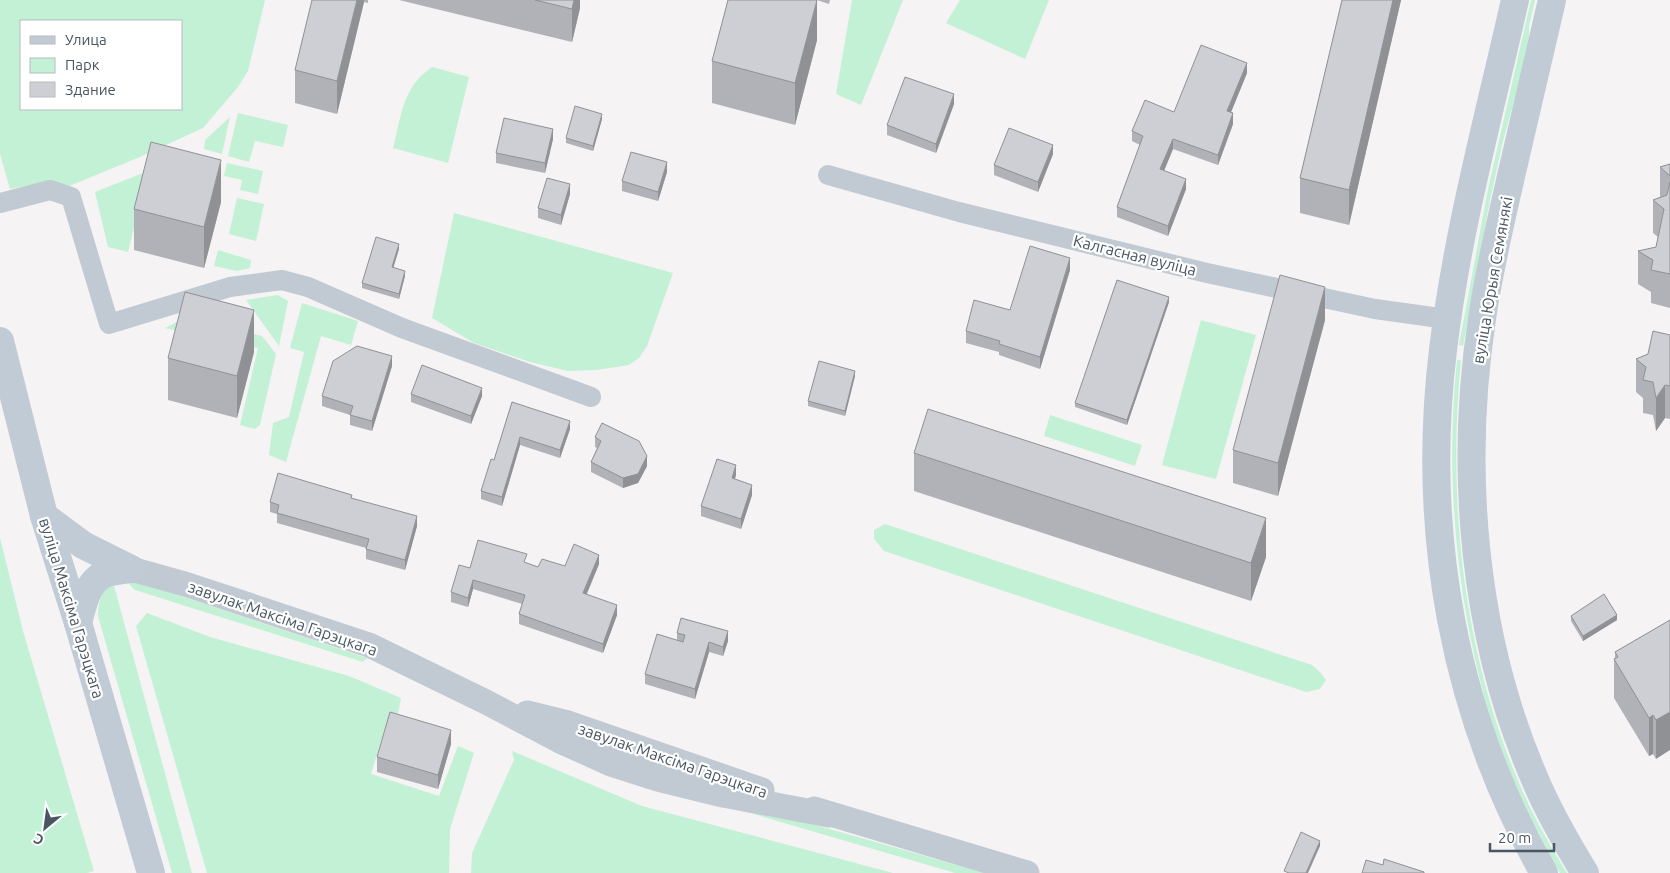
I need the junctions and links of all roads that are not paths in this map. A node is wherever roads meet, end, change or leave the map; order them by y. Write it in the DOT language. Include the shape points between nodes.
graph roads {
  1 [pos="1515,0"];
  2 [pos="1552,0"];
  3 [pos="828,175"];
  4 [pos="0,203"];
  5 [pos="1447,319"];
  6 [pos="0,342"];
  7 [pos="591,397"];
  8 [pos="44,516"];
  9 [pos="131,569"];
  10 [pos="78,623"];
  11 [pos="150,873"];
  12 [pos="1027,873"];
  13 [pos="1544,873"];
  14 [pos="1585,873"];
  1 -- 5 [label="main road" via="1467,213"];
  2 -- 14 [label="main road, вуліца Юрыя Семянякі" via="1484,305 1473,396 1472,499 1484,608 1512,719 1545,802"];
  3 -- 5 [label="street, Калгасная вуліца" via="959,212 1207,273 1375,308"];
  4 -- 7 [label="street" via="50,190 71,197 109,324 230,287 282,280 308,287 402,328"];
  5 -- 13 [label="main road" via="1439,388 1436,500 1451,621 1464,679 1493,770"];
  6 -- 8 [label="main road, вуліца Максіма Гарэцкага"];
  8 -- 9 [label="main road" via="83,545"];
  8 -- 10 [label="main road, вуліца Максіма Гарэцкага"];
  9 -- 10 [label="main road" via="106,573 95,582 87,592"];
  9 -- 12 [label="street, завулак Максіма Гарэцкага" via="370,645 612,764 723,795 829,815"];
  10 -- 11 [label="main road, вуліца Максіма Гарэцкага"];
}
